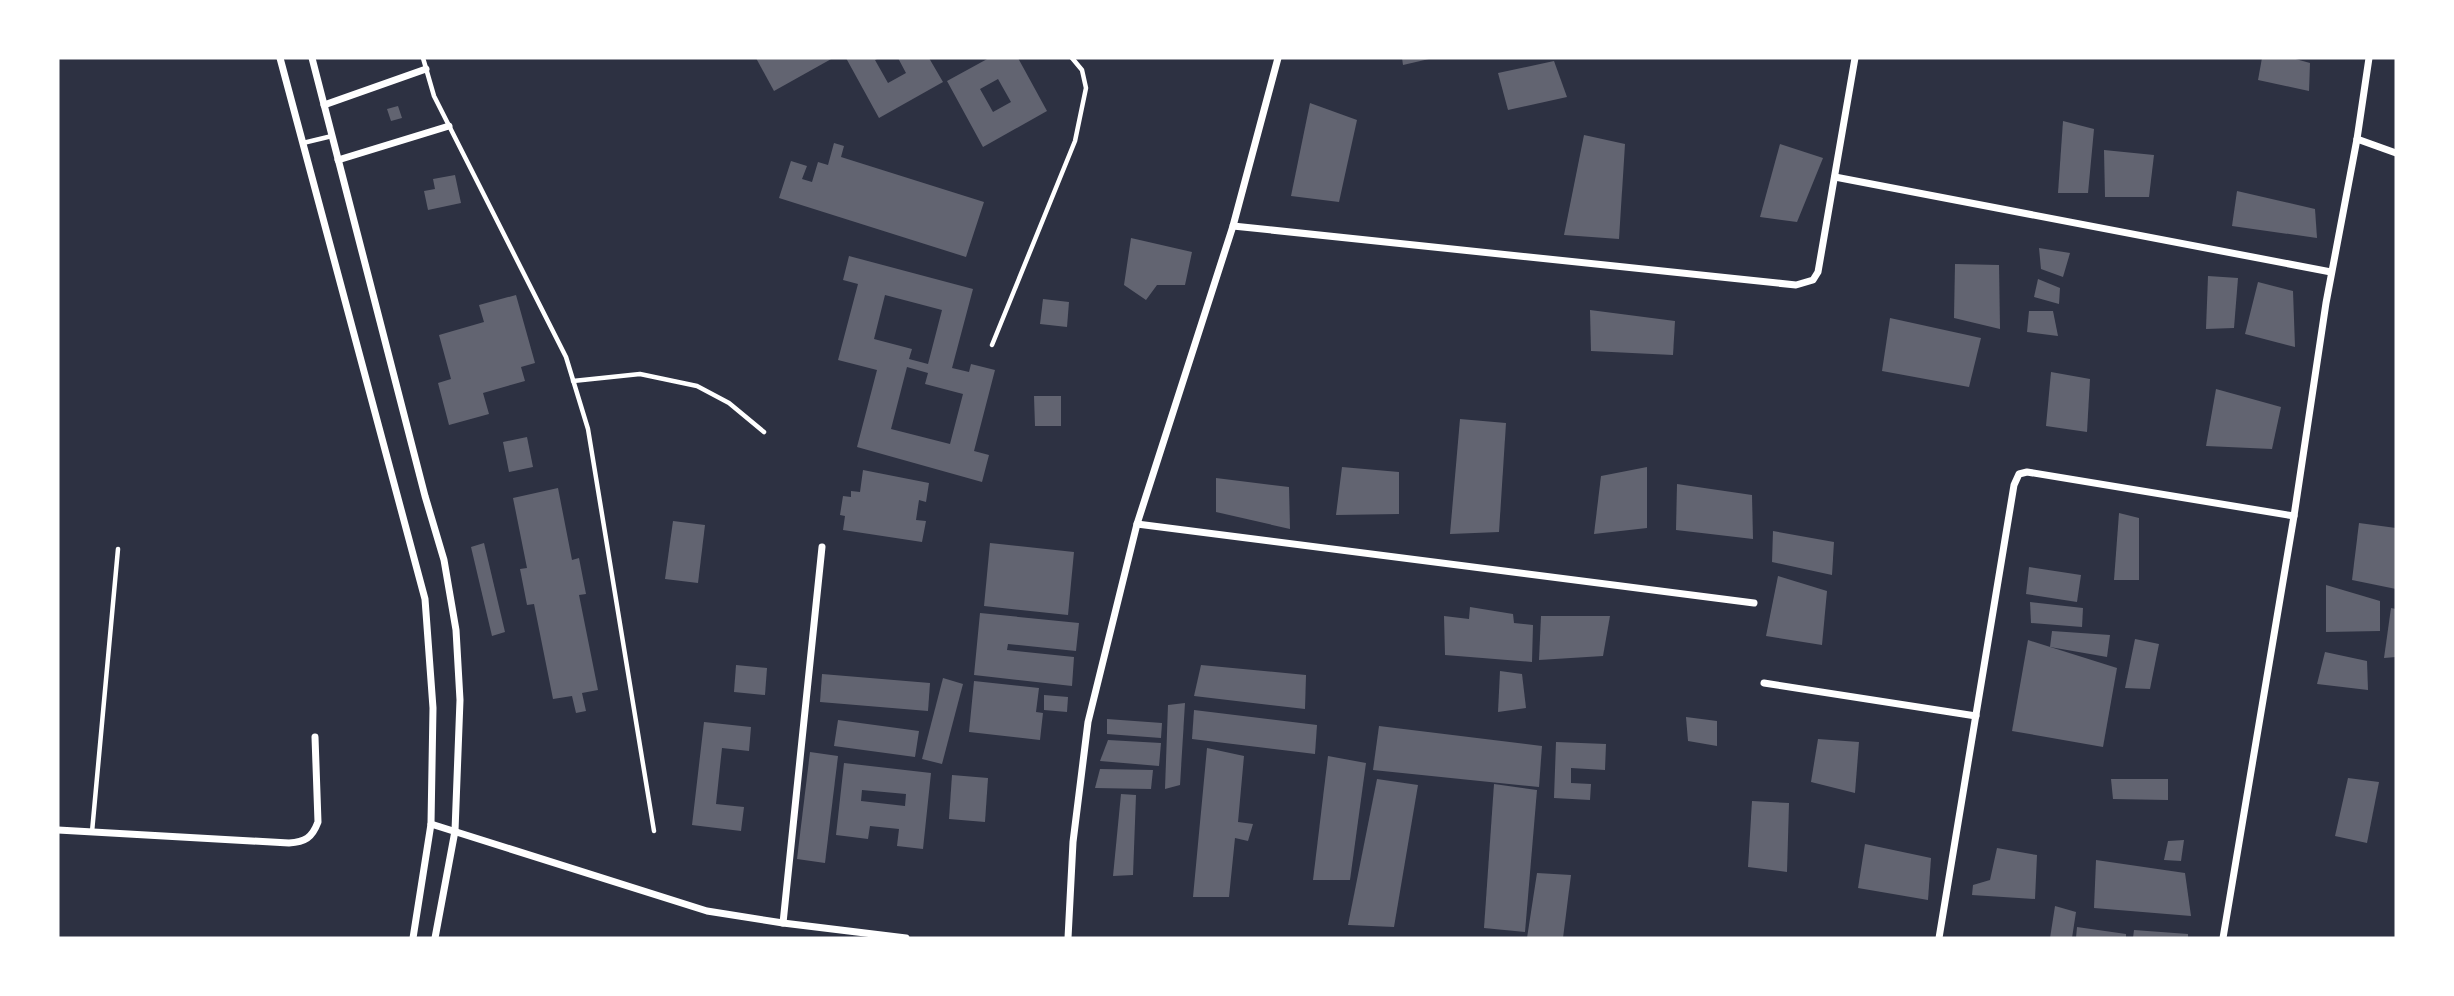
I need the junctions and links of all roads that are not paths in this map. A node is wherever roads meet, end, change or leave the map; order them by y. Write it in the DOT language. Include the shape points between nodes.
graph roads {
  1 [pos="280,58"];
  2 [pos="312,58"];
  3 [pos="423,58"];
  4 [pos="1072,58"];
  5 [pos="1278,58"];
  6 [pos="1855,58"];
  7 [pos="2369,58"];
  8 [pos="426,69"];
  9 [pos="324,105"];
  10 [pos="449,126"];
  11 [pos="332,136"];
  12 [pos="2357,139"];
  13 [pos="303,142"];
  14 [pos="2396,153"];
  15 [pos="338,160"];
  16 [pos="1835,177"];
  17 [pos="1233,226"];
  18 [pos="2331,272"];
  19 [pos="992,345"];
  20 [pos="573,381"];
  21 [pos="764,432"];
  22 [pos="2294,516"];
  23 [pos="1137,524"];
  24 [pos="822,547"];
  25 [pos="118,549"];
  26 [pos="1754,603"];
  27 [pos="1764,683"];
  28 [pos="1976,716"];
  29 [pos="315,737"];
  30 [pos="431,824"];
  31 [pos="58,830"];
  32 [pos="455,831"];
  33 [pos="654,831"];
  34 [pos="92,832"];
  35 [pos="783,923"];
  36 [pos="413,938"];
  37 [pos="435,938"];
  38 [pos="906,938"];
  39 [pos="1068,938"];
  40 [pos="1940,938"];
  41 [pos="2223,938"];
  1 -- 13 [label="street"];
  2 -- 9 [label="street"];
  3 -- 8 [label="lane"];
  4 -- 19 [label="lane" via="1082,70 1086,88 1075,141"];
  5 -- 17 [label="street"];
  6 -- 16 [label="street"];
  7 -- 12 [label="street"];
  8 -- 9 [label="street"];
  8 -- 10 [label="lane"];
  9 -- 11 [label="street"];
  10 -- 15 [label="street"];
  10 -- 20 [label="lane" via="566,357"];
  11 -- 13 [label="lane"];
  11 -- 15 [label="street"];
  12 -- 14 [label="street"];
  12 -- 18 [label="street"];
  13 -- 30 [label="street" via="425,599 433,708"];
  15 -- 32 [label="street" via="444,560 456,630 460,700"];
  16 -- 17 [label="street" via="1818,272 1812,280 1796,285"];
  16 -- 18 [label="street"];
  17 -- 23 [label="street"];
  18 -- 22 [label="street"];
  20 -- 21 [label="lane" via="640,374 697,386 729,402"];
  20 -- 33 [label="lane" via="588,429"];
  22 -- 28 [label="street" via="2019,474"];
  22 -- 41 [label="street"];
  23 -- 26 [label="street"];
  23 -- 39 [label="street" via="1088,722 1073,842"];
  24 -- 35 [label="street"];
  25 -- 34 [label="lane"];
  27 -- 28 [label="street"];
  28 -- 40 [label="street"];
  29 -- 34 [label="street" via="318,822 313,835 302,842"];
  30 -- 32 [label="street"];
  30 -- 36 [label="street"];
  31 -- 34 [label="street"];
  32 -- 35 [label="street" via="707,911"];
  32 -- 37 [label="street"];
  35 -- 38 [label="street"];
}
